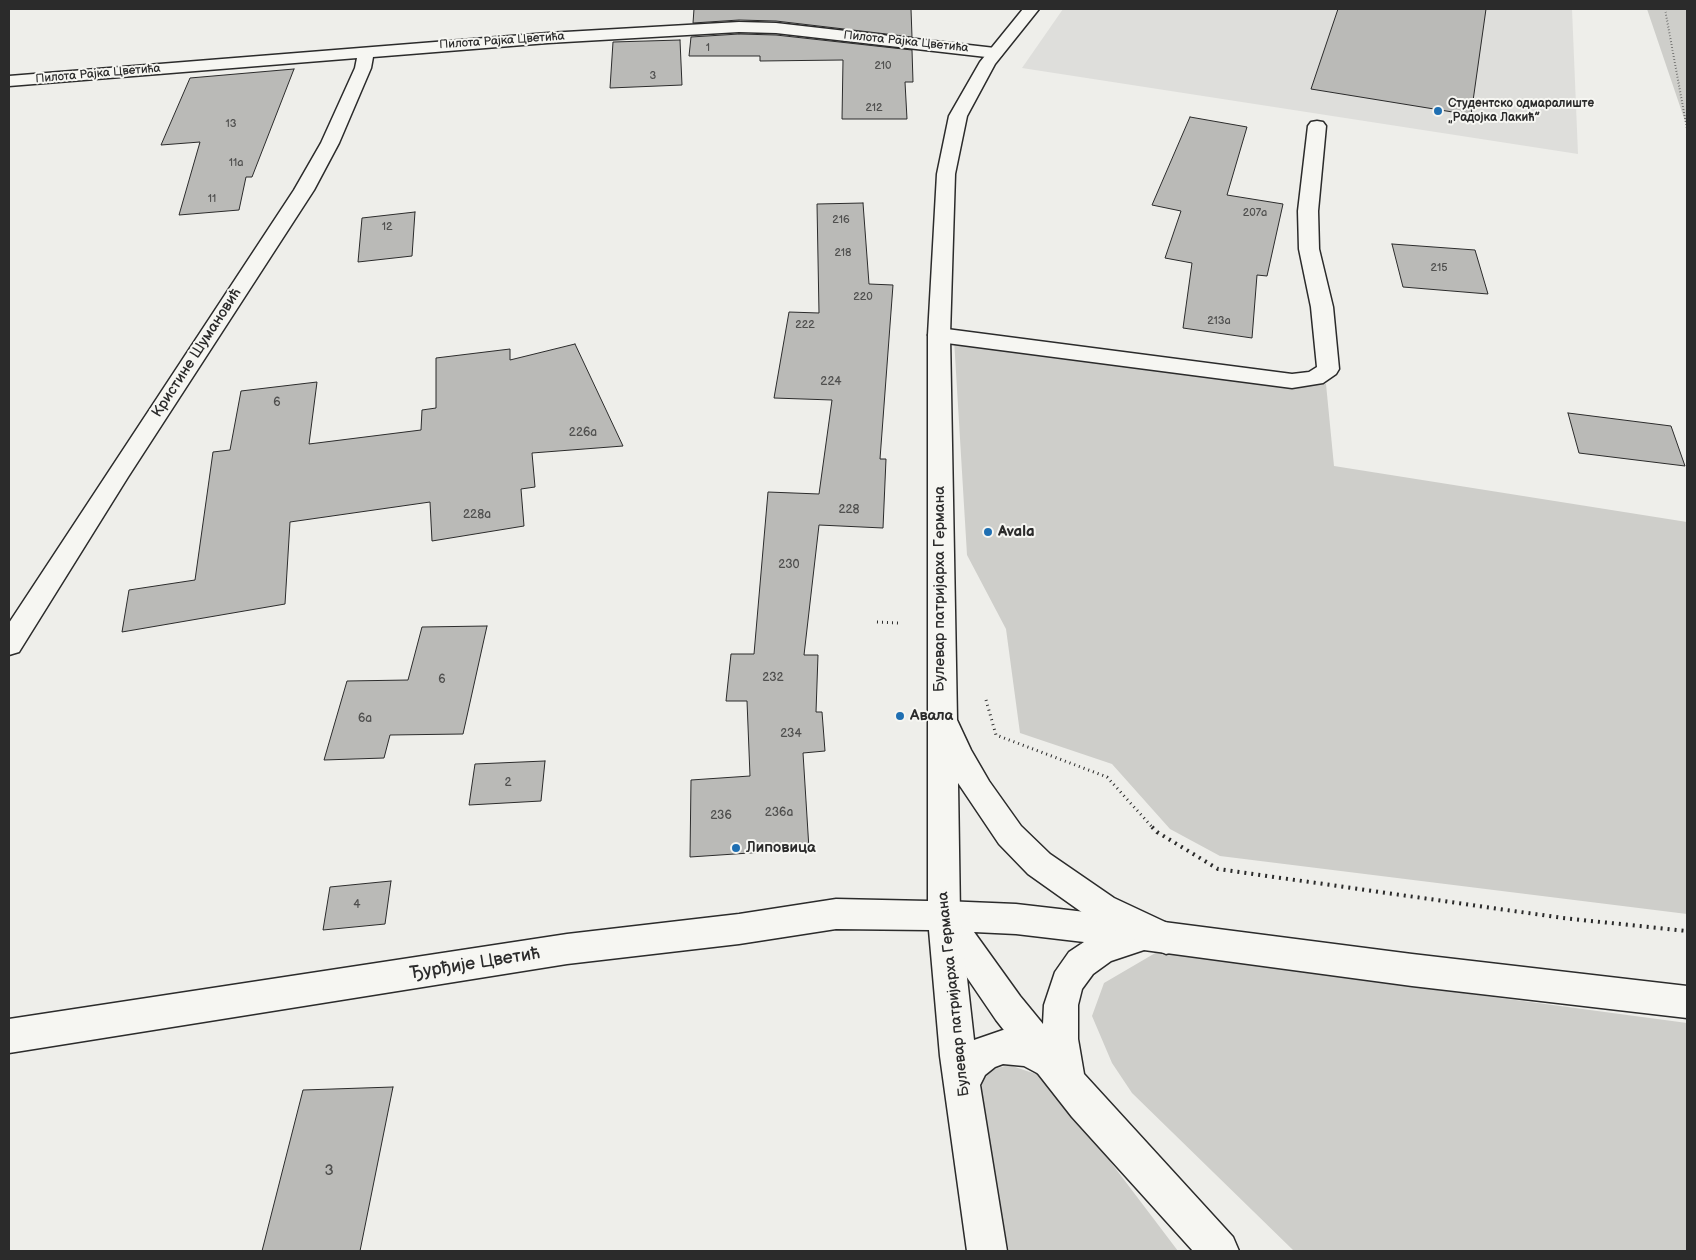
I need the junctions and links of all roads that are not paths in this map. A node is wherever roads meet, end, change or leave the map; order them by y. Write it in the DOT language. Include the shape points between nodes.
graph roads {
  1 [pos="1031,9"];
  2 [pos="718,13"];
  3 [pos="738,27"];
  4 [pos="366,52"];
  5 [pos="995,52"];
  6 [pos="9,81"];
  7 [pos="1317,126"];
  8 [pos="939,335"];
  9 [pos="9,645"];
  10 [pos="941,712"];
  11 [pos="944,916"];
  12 [pos="1155,937"];
  13 [pos="1687,1002"];
  14 [pos="9,1036"];
  15 [pos="1061,1074"];
  16 [pos="962,1083"];
  17 [pos="987,1251"];
  18 [pos="1219,1251"];
  1 -- 5 [label="street, Булевар патријарха Германа"];
  2 -- 3 [label="street" via="735,21"];
  3 -- 4 [label="street, Пилота Рајка Цветића"];
  3 -- 5 [label="street, Пилота Рајка Цветића" via="780,21"];
  4 -- 6 [label="street, Пилота Рајка Цветића"];
  4 -- 9 [label="street, Кристине Шумановић" via="363,68 330,143 304,190"];
  5 -- 8 [label="street, Булевар патријарха Германа" via="958,116 949,151"];
  7 -- 8 [label="street" via="1308,211 1309,249 1322,307 1328,369 1315,378 1292,380"];
  8 -- 10 [label="street, Булевар патријарха Германа"];
  10 -- 11 [label="street, Булевар патријарха Германа"];
  10 -- 12 [label="street" via="957,754 1010,835 1039,864 1102,908"];
  11 -- 12 [label="street, Ђурђије Цветић" via="1016,920"];
  11 -- 14 [label="street, Ђурђије Цветић" via="836,914 567,949"];
  11 -- 15 [label="street" via="1008,1008"];
  11 -- 16 [label="street, Булевар патријарха Германа"];
  12 -- 13 [label="street, Ђурђије Цветић"];
  12 -- 15 [label="street" via="1100,950 1082,963 1067,983 1061,1005"];
  15 -- 16 [label="street" via="1033,1052 1003,1047 984,1053 972,1063"];
  15 -- 18 [label="street"];
  16 -- 17 [label="street, Булевар патријарха Германа"];
}
